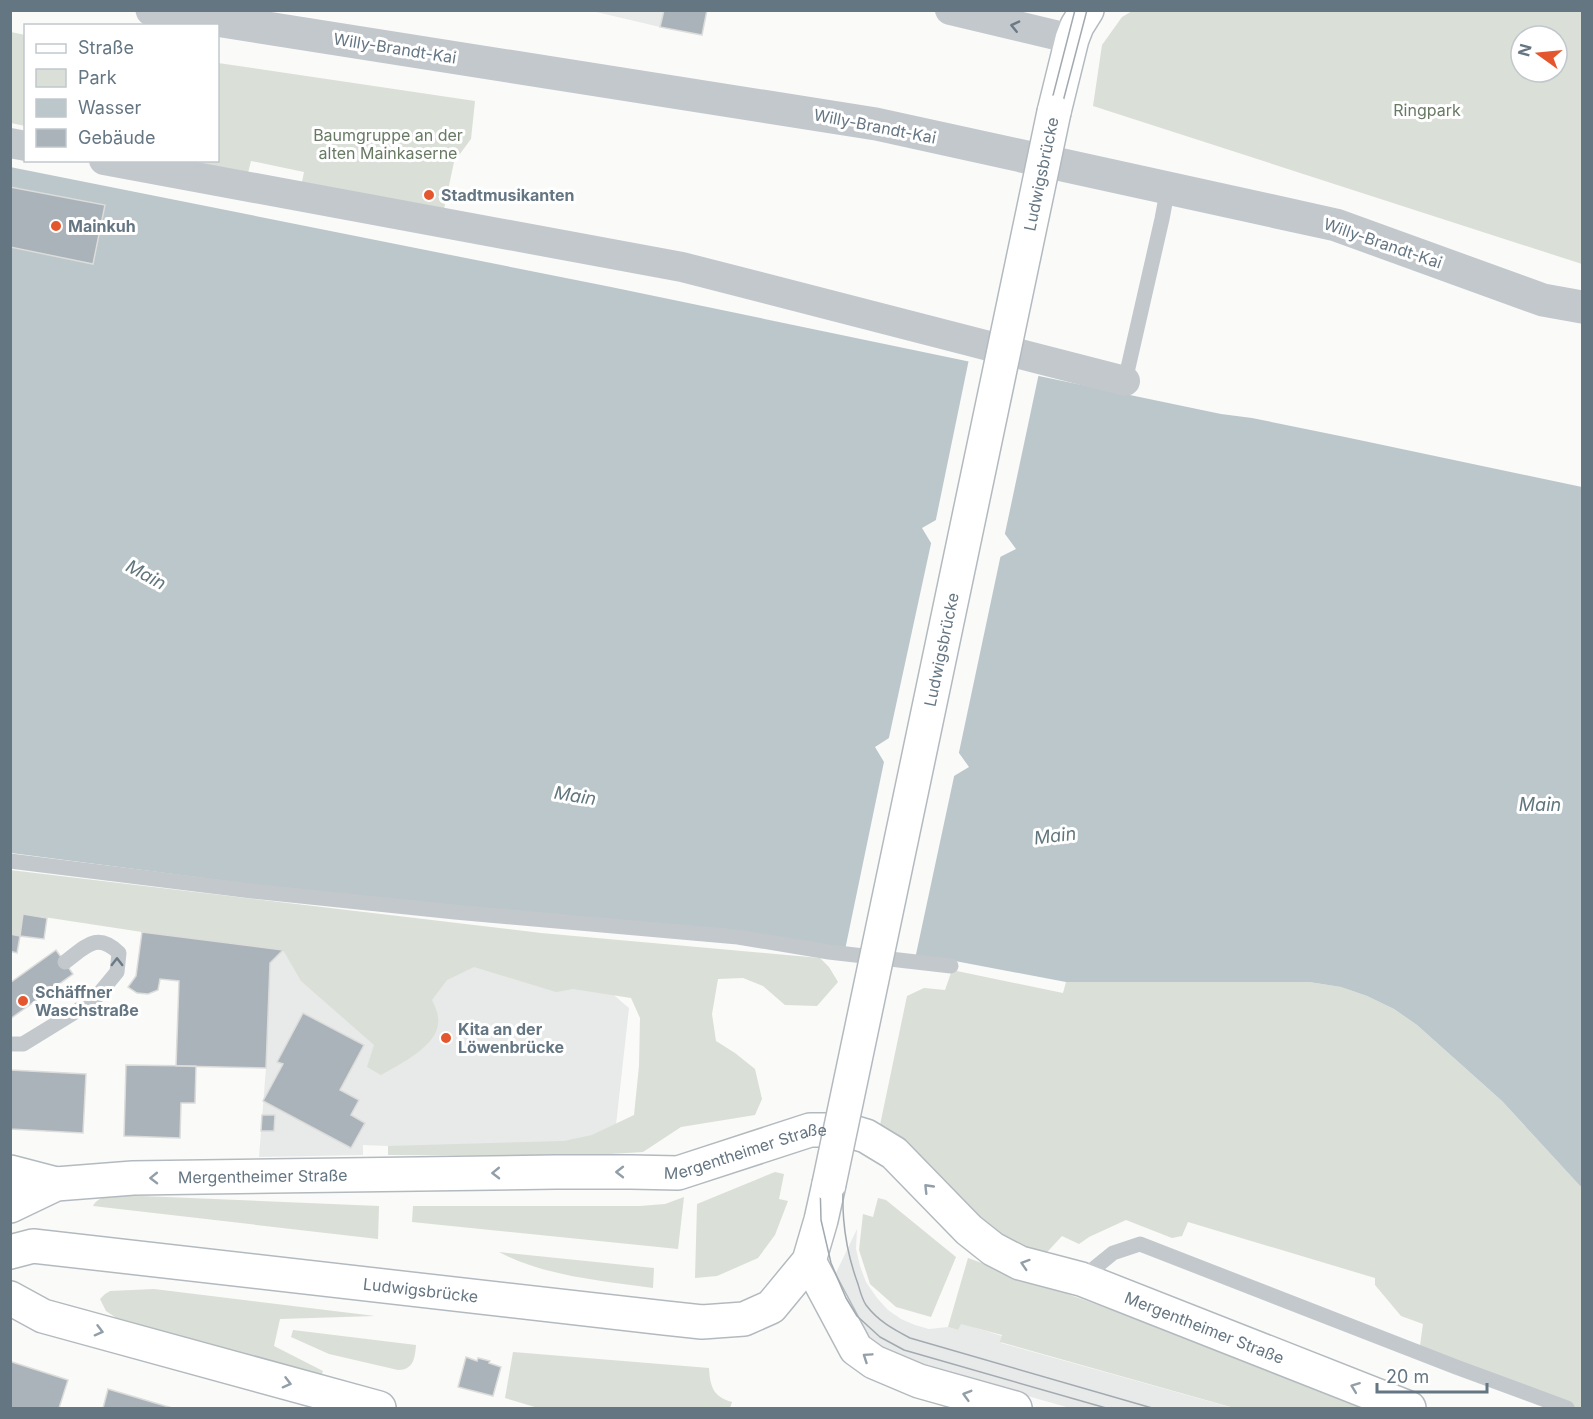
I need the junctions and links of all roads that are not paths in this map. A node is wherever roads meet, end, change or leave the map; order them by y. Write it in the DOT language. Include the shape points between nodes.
graph roads {
  1 [pos="152,10"];
  2 [pos="950,10"];
  3 [pos="1078,20"];
  4 [pos="115,162"];
  5 [pos="1168,187"];
  6 [pos="1582,307"];
  7 [pos="1125,381"];
  8 [pos="10,861"];
  9 [pos="65,962"];
  10 [pos="951,966"];
  11 [pos="10,1044"];
  12 [pos="10,1172"];
  13 [pos="56,1184"];
  14 [pos="10,1206"];
  15 [pos="18,1243"];
  16 [pos="809,1261"];
  17 [pos="1081,1280"];
  18 [pos="10,1298"];
  19 [pos="379,1408"];
  20 [pos="1015,1408"];
  21 [pos="1410,1408"];
  22 [pos="1567,1408"];
  1 -- 5 [label="street, Willy-Brandt-Kai" via="876,124"];
  3 -- 2 [label="street, one-way"];
  3 -- 16 [label="main road, Ludwigsbrücke, bridge" via="1054,112 829,1184"];
  4 -- 7 [label="street" via="682,267"];
  5 -- 6 [label="street, Willy-Brandt-Kai" via="1336,225 1544,300"];
  5 -- 7 [label="lane"];
  8 -- 10 [label="lane" via="455,912 738,937"];
  11 -- 9 [label="lane, one-way" via="23,1044 93,1001 117,972 119,953 110,944 98,942 88,944"];
  12 -- 13 [label="main road"];
  13 -- 14 [label="main road, Mergentheimer Straße"];
  17 -- 13 [label="main road, Mergentheimer Straße, one-way" via="1020,1263 993,1249 969,1230 894,1153 866,1136 846,1130 810,1130 678,1173 179,1177"];
  15 -- 16 [label="main road, Ludwigsbrücke" via="702,1322 744,1319 771,1307"];
  20 -- 16 [label="main road, one-way" via="919,1381 874,1362 856,1349"];
  21 -- 17 [label="main road, Mergentheimer Straße, one-way"];
  17 -- 22 [label="lane" via="1113,1253 1140,1244"];
  18 -- 19 [label="main road, one-way" via="43,1316"];
}
